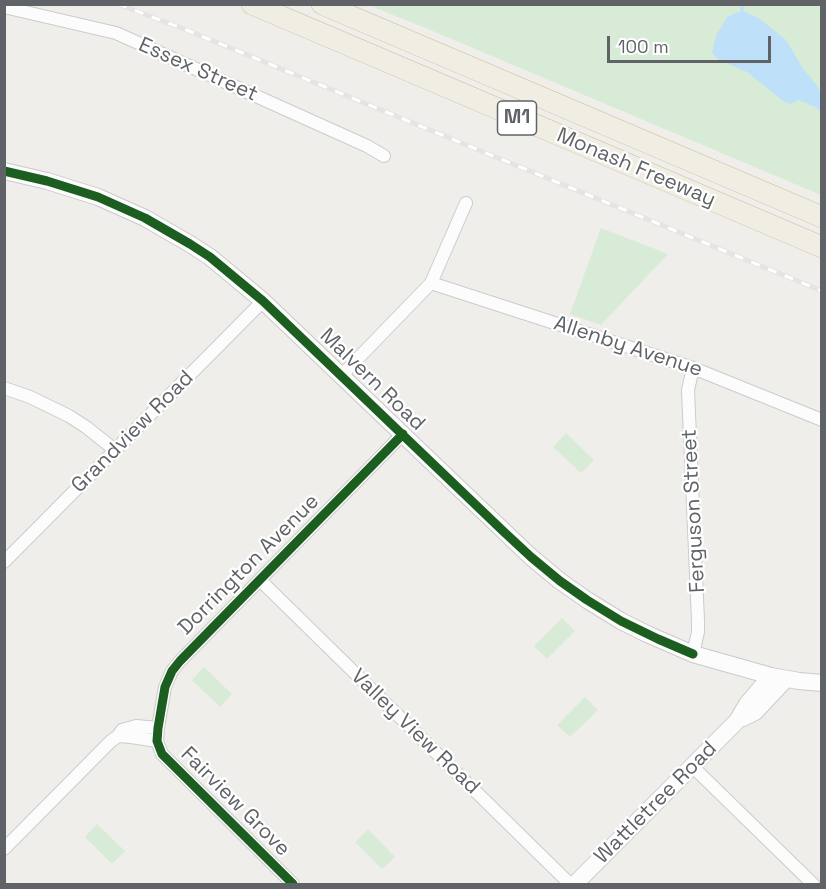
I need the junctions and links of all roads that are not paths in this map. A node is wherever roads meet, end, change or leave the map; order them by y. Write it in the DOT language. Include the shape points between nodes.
graph roads {
  1 [pos="252,4"];
  2 [pos="322,4"];
  3 [pos="4,7"];
  4 [pos="384,156"];
  5 [pos="4,171"];
  6 [pos="466,203"];
  7 [pos="822,217"];
  8 [pos="822,247"];
  9 [pos="431,283"];
  10 [pos="263,302"];
  11 [pos="693,368"];
  12 [pos="340,376"];
  13 [pos="4,388"];
  14 [pos="822,420"];
  15 [pos="403,434"];
  16 [pos="115,450"];
  17 [pos="4,562"];
  18 [pos="260,580"];
  19 [pos="693,654"];
  20 [pos="779,678"];
  21 [pos="822,683"];
  22 [pos="158,728"];
  23 [pos="118,736"];
  24 [pos="157,741"];
  25 [pos="692,766"];
  26 [pos="4,849"];
  27 [pos="293,885"];
  28 [pos="573,885"];
  29 [pos="813,885"];
  1 -- 8 [label="highway, Monash Freeway / M1"];
  2 -- 7 [label="highway, Monash Freeway / M1"];
  3 -- 4 [label="street, Essex Street" via="116,33"];
  5 -- 10 [label="main road, Malvern Road" via="70,187 145,218 210,257"];
  6 -- 9 [label="street"];
  9 -- 11 [label="street, Allenby Avenue"];
  9 -- 12 [label="street"];
  10 -- 12 [label="main road, Malvern Road"];
  10 -- 16 [label="street, Grandview Road"];
  11 -- 14 [label="street, Allenby Avenue"];
  11 -- 19 [label="street, Ferguson Street" via="688,390 699,632"];
  12 -- 15 [label="main road, Malvern Road"];
  13 -- 16 [label="street" via="69,416"];
  15 -- 18 [label="street, Dorrington Avenue"];
  15 -- 19 [label="main road, Malvern Road" via="560,581 621,621"];
  16 -- 17 [label="street, Grandview Road"];
  18 -- 22 [label="street, Dorrington Avenue" via="172,670"];
  18 -- 28 [label="street, Valley View Road"];
  19 -- 20 [label="main road, Malvern Road"];
  20 -- 21 [label="main road, Malvern Road"];
  20 -- 25 [label="main road, Wattletree Road" via="747,704 737,721"];
  22 -- 23 [label="street" via="126,728"];
  22 -- 24 [label="street, Dorrington Avenue"];
  23 -- 24 [label="street"];
  23 -- 26 [label="street"];
  24 -- 27 [label="street, Fairview Grove" via="167,761"];
  25 -- 28 [label="main road, Wattletree Road"];
  25 -- 29 [label="street"];
}
